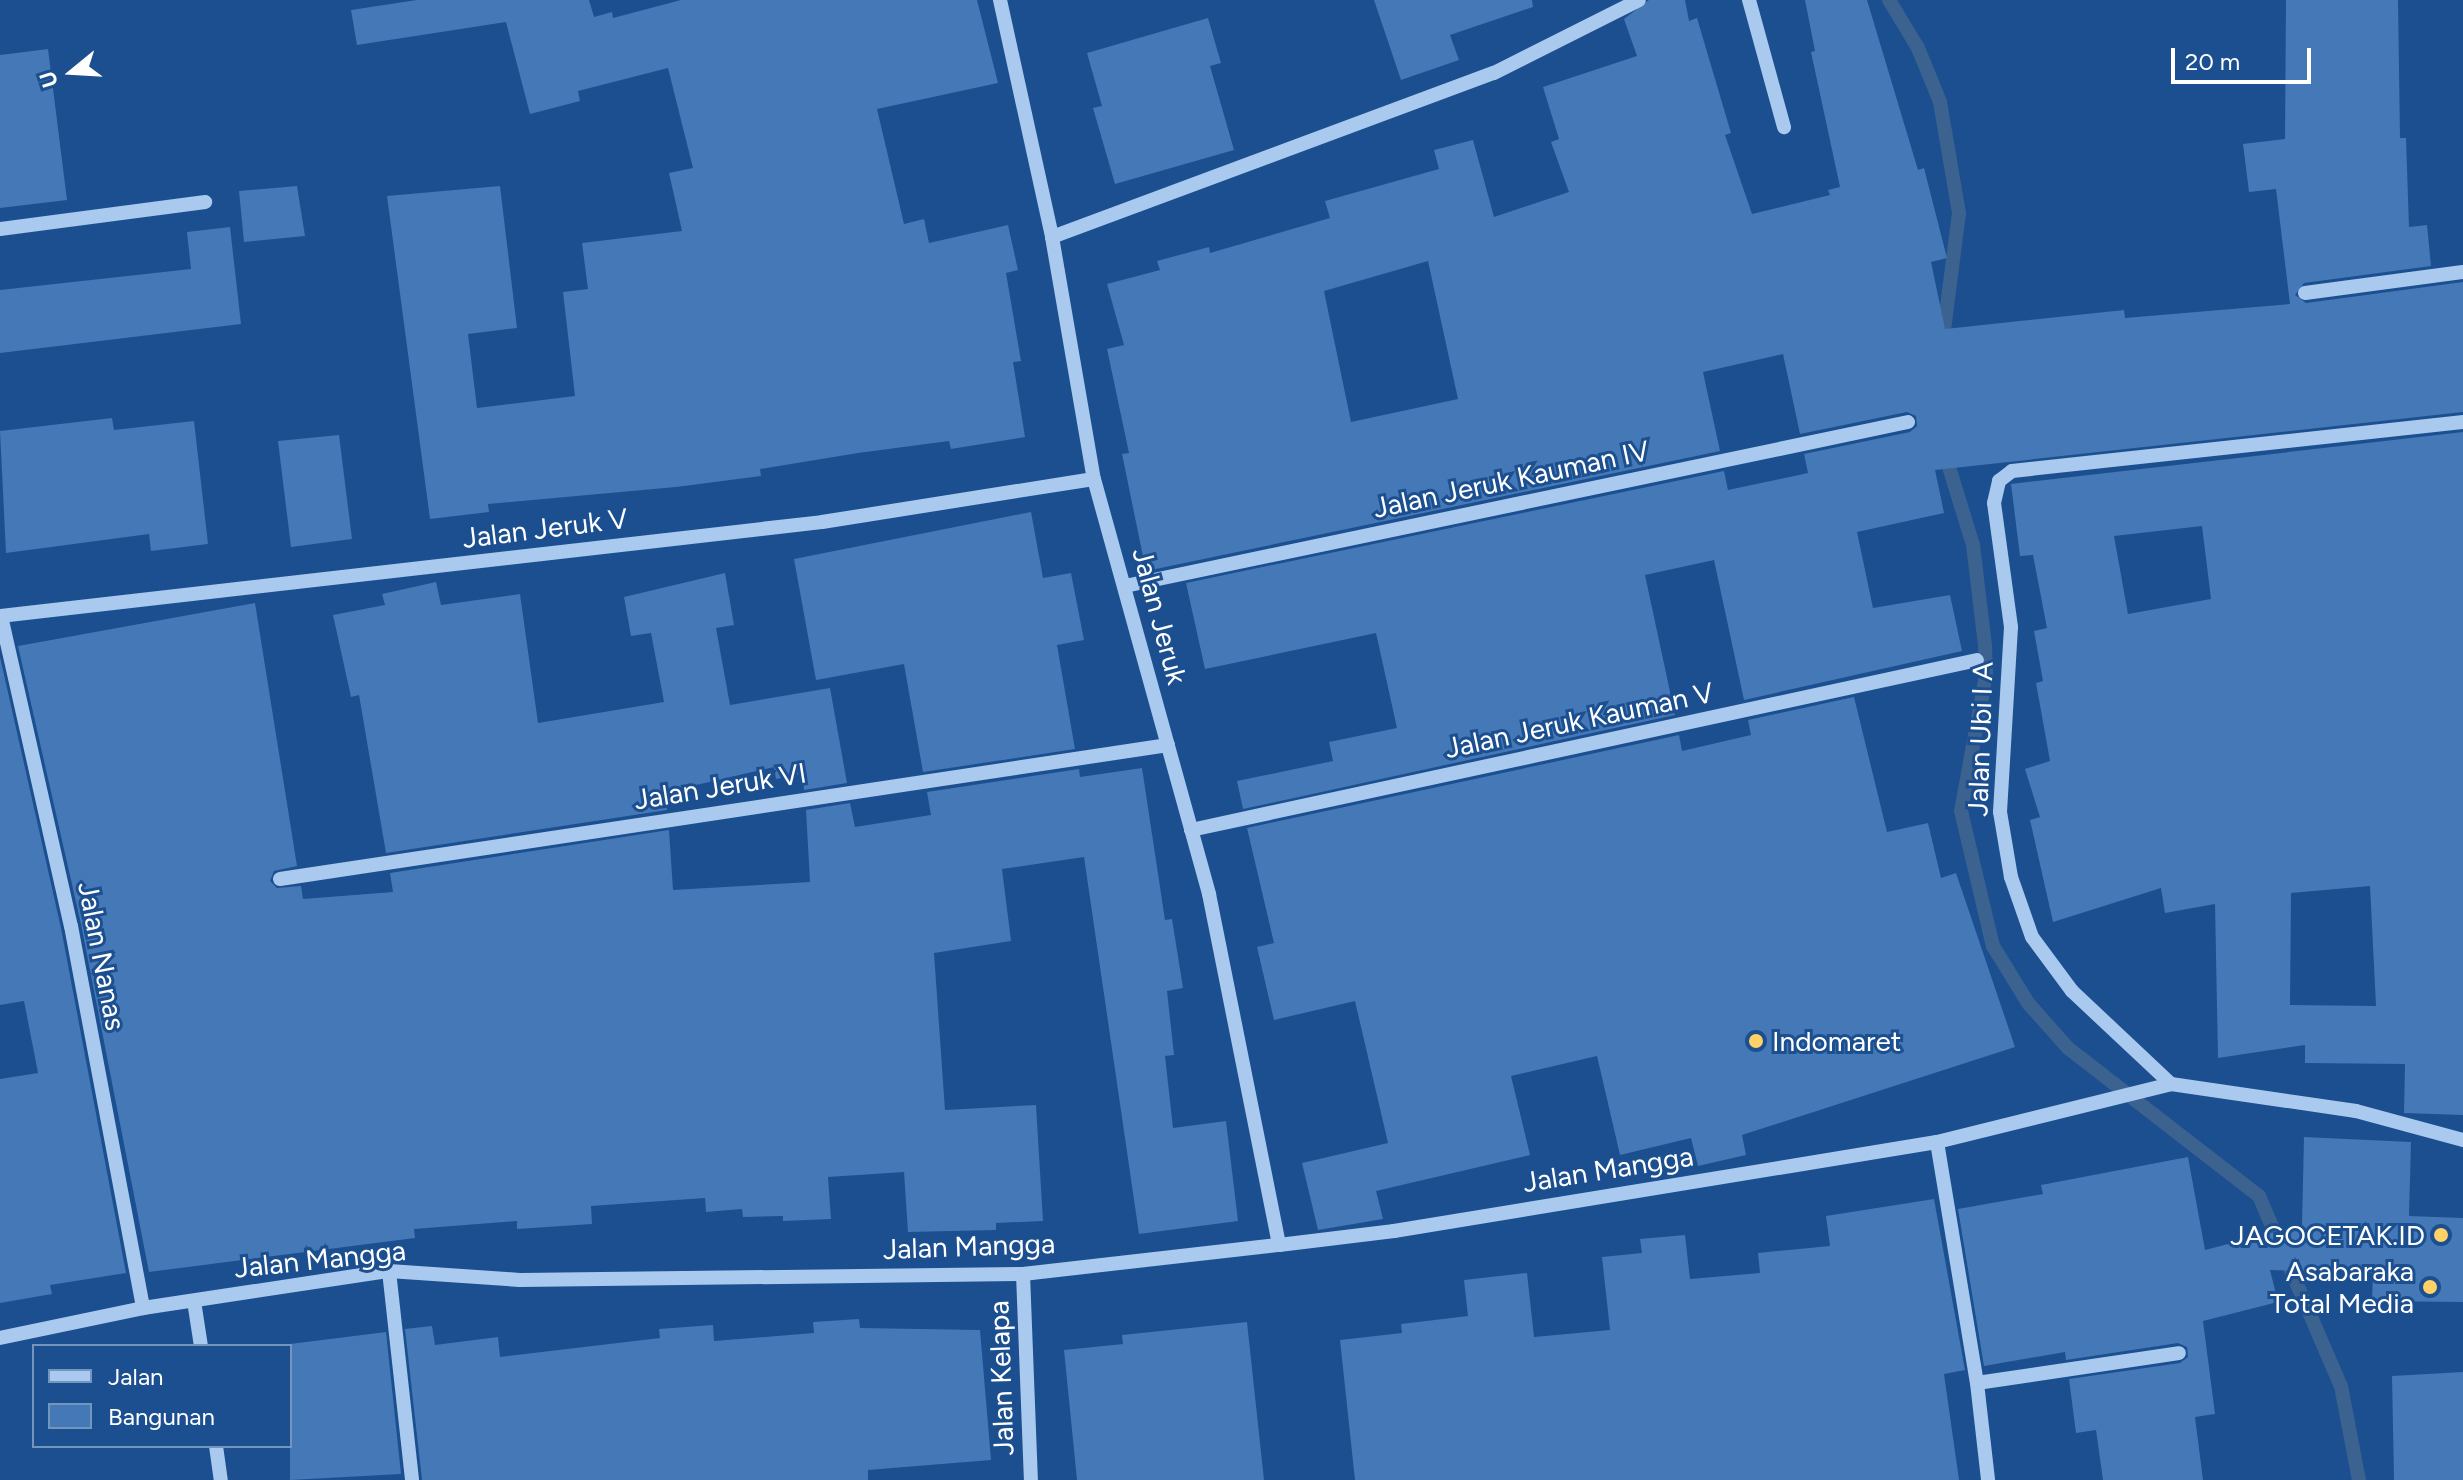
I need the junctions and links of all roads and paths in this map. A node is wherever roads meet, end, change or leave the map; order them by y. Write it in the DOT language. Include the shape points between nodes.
graph roads {
  1 [pos="1000,0"];
  2 [pos="1639,0"];
  3 [pos="1749,0"];
  4 [pos="1784,127"];
  5 [pos="205,202"];
  6 [pos="0,229"];
  7 [pos="1052,237"];
  8 [pos="2463,272"];
  9 [pos="2305,293"];
  10 [pos="1908,422"];
  11 [pos="2463,422"];
  12 [pos="1094,479"];
  13 [pos="1125,586"];
  14 [pos="1,616"];
  15 [pos="1977,660"];
  16 [pos="1168,745"];
  17 [pos="1191,830"];
  18 [pos="280,879"];
  19 [pos="2171,1084"];
  20 [pos="2463,1140"];
  21 [pos="1937,1142"];
  22 [pos="1279,1245"];
  23 [pos="389,1271"];
  24 [pos="1023,1274"];
  25 [pos="194,1301"];
  26 [pos="143,1308"];
  27 [pos="0,1338"];
  28 [pos="201,1344"];
  29 [pos="2179,1353"];
  30 [pos="1977,1383"];
  31 [pos="216,1448"];
  32 [pos="221,1480"];
  33 [pos="412,1480"];
  34 [pos="1031,1480"];
  35 [pos="1988,1480"];
  1 -- 7 [label="street, Jalan Jeruk"];
  2 -- 7 [label="street" via="1494,73"];
  3 -- 4 [label="street"];
  5 -- 6 [label="street"];
  7 -- 12 [label="street, Jalan Jeruk"];
  8 -- 9 [label="street"];
  10 -- 13 [label="street, Jalan Jeruk Kauman IV"];
  11 -- 19 [label="street, Jalan Ubi I A" via="2012,471 1999,481 1994,503 2011,627 2000,812 2011,877 2032,937 2072,991"];
  12 -- 13 [label="street, Jalan Jeruk"];
  12 -- 14 [label="street, Jalan Jeruk V" via="822,522"];
  13 -- 16 [label="street, Jalan Jeruk"];
  14 -- 26 [label="street, Jalan Nanas" via="71,926"];
  15 -- 17 [label="street, Jalan Jeruk Kauman V"];
  16 -- 17 [label="street, Jalan Jeruk"];
  16 -- 18 [label="street, Jalan Jeruk VI"];
  17 -- 22 [label="street, Jalan Jeruk"];
  19 -- 20 [label="street, Jalan Mangga" via="2356,1111"];
  19 -- 21 [label="street, Jalan Mangga"];
  21 -- 22 [label="street, Jalan Mangga"];
  21 -- 30 [label="street"];
  22 -- 24 [label="street, Jalan Mangga"];
  23 -- 24 [label="street, Jalan Mangga" via="520,1280"];
  23 -- 25 [label="street, Jalan Mangga"];
  23 -- 33 [label="street"];
  24 -- 34 [label="street, Jalan Kelapa"];
  25 -- 26 [label="street, Jalan Mangga"];
  25 -- 28 [label="street"];
  26 -- 27 [label="street, Jalan Mangga"];
  29 -- 30 [label="street"];
  30 -- 35 [label="street"];
  31 -- 32 [label="street"];
}
